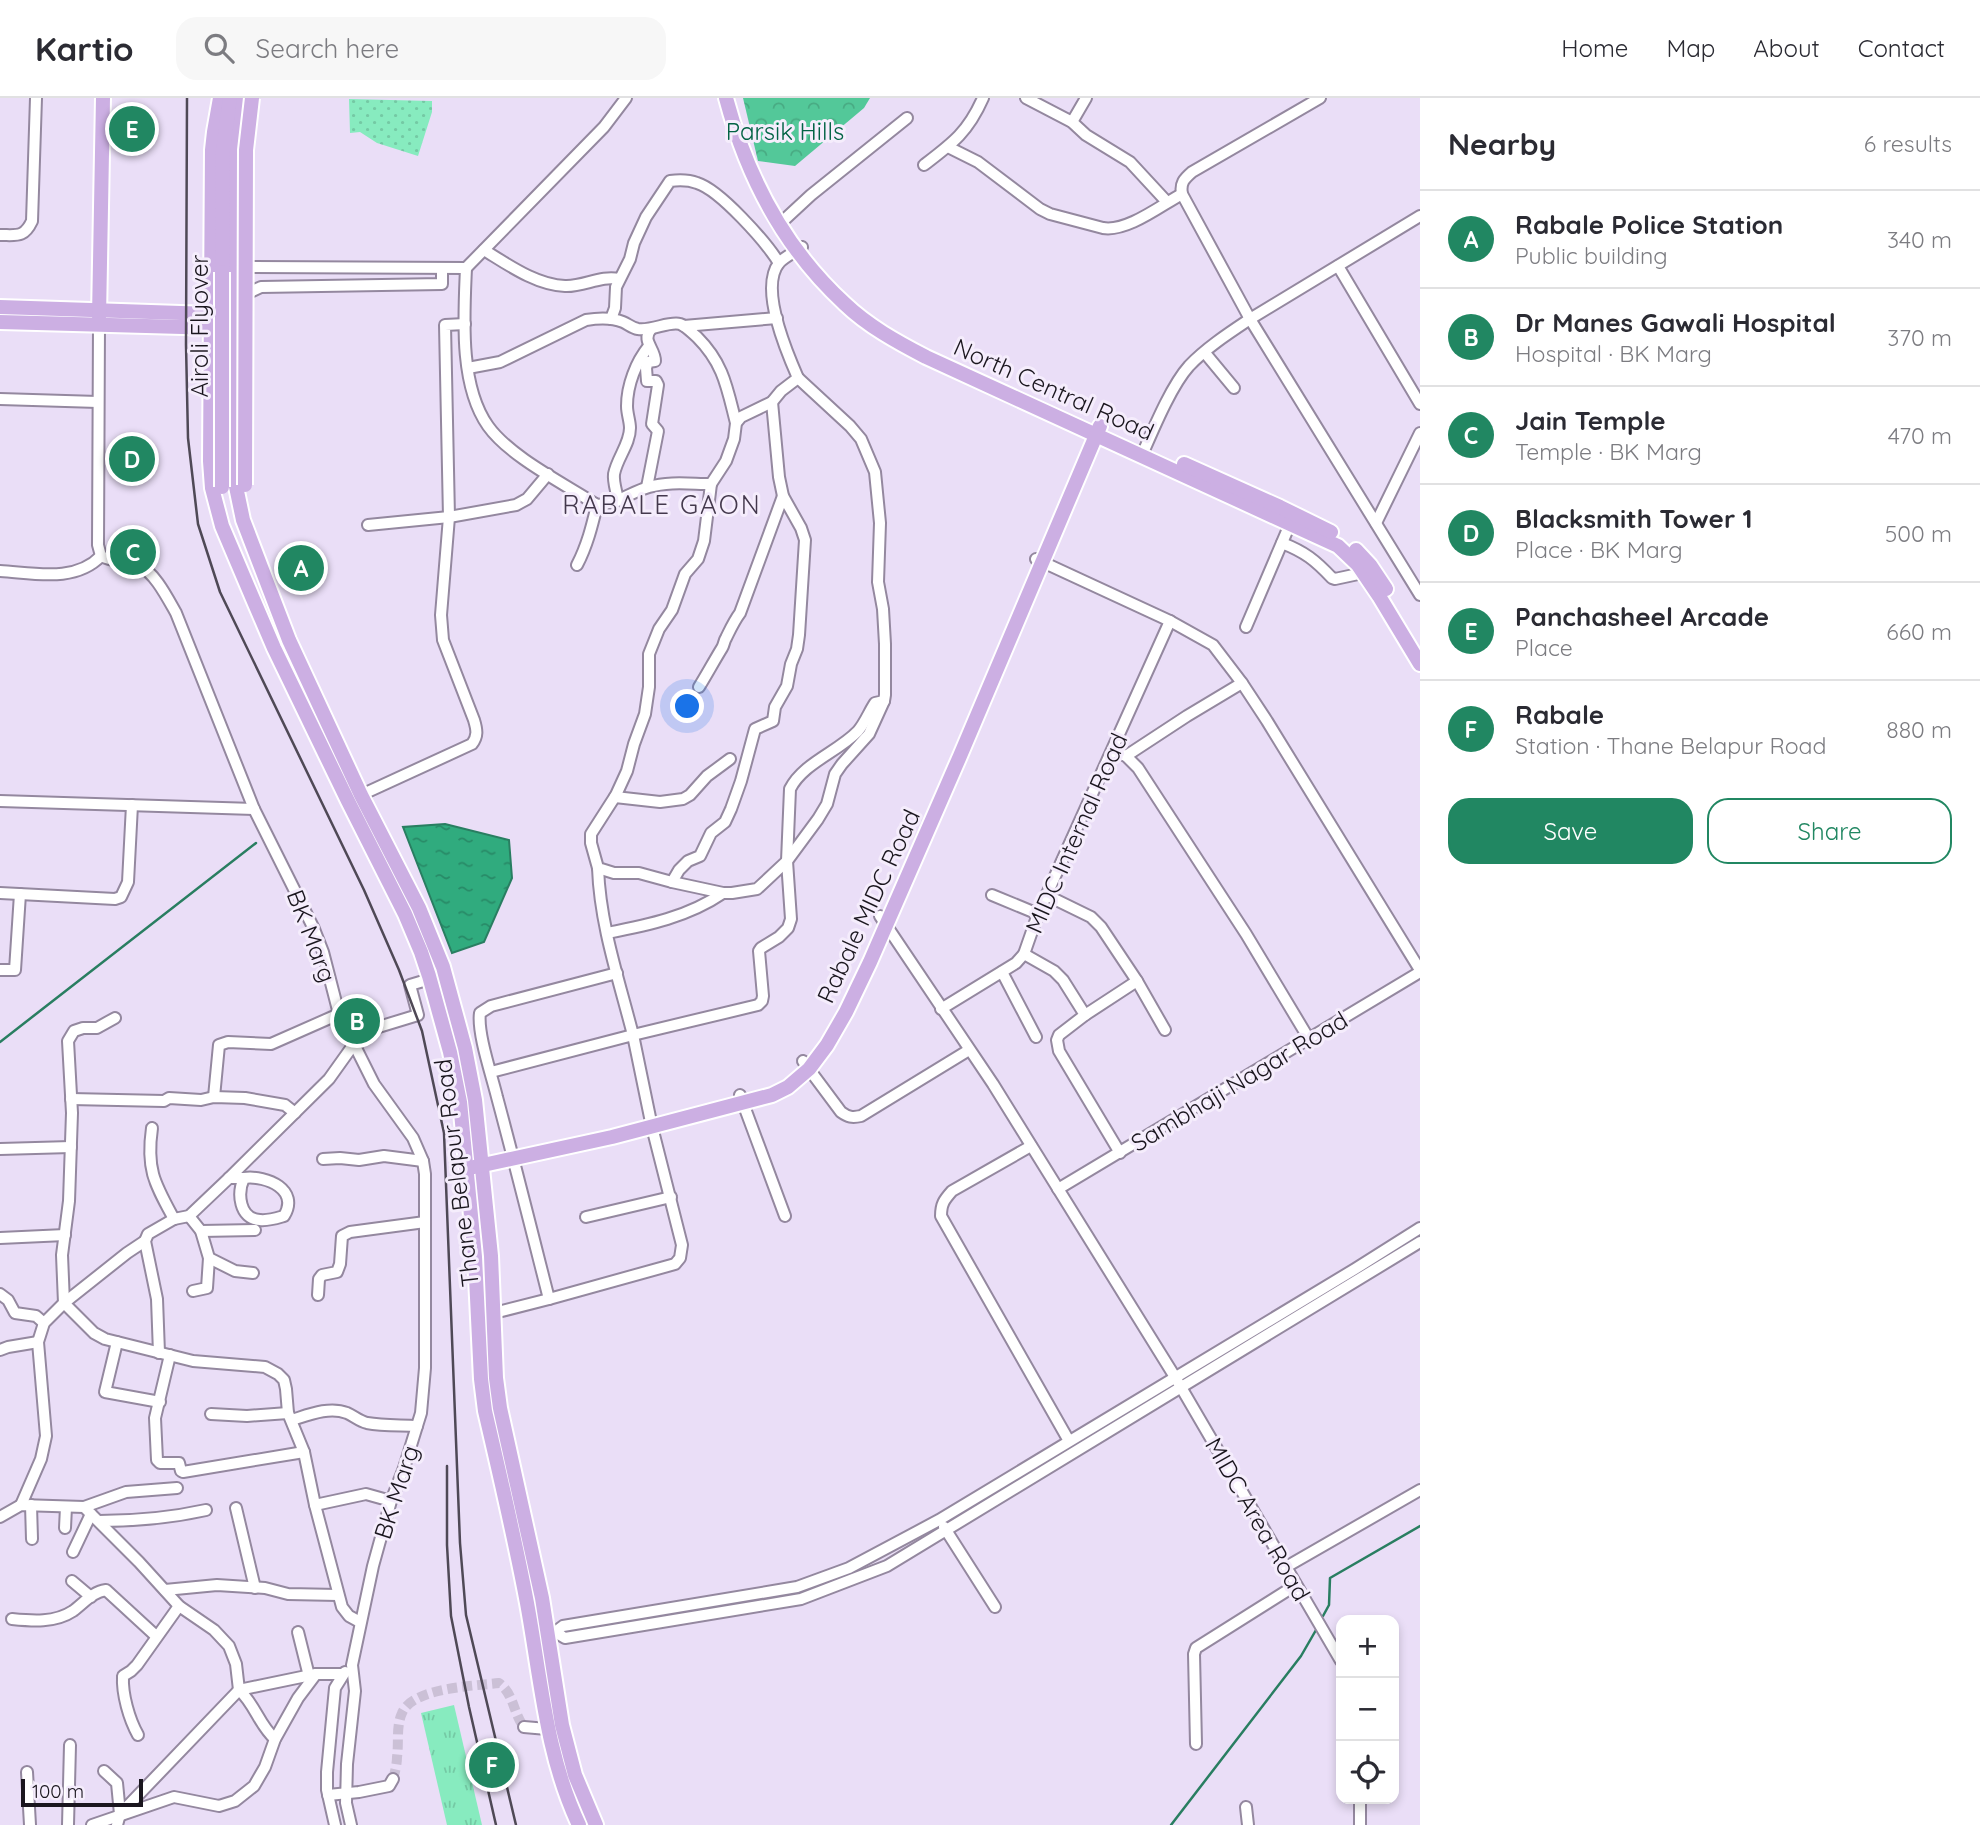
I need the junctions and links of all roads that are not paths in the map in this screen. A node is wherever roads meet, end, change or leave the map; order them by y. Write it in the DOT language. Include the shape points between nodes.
graph roads {
  1 [pos="36,98"];
  2 [pos="103,98"];
  3 [pos="220,98"];
  4 [pos="230,98"];
  5 [pos="243,98"];
  6 [pos="253,98"];
  7 [pos="626,98"];
  8 [pos="726,98"];
  9 [pos="734,98"];
  10 [pos="984,98"];
  11 [pos="1026,98"];
  12 [pos="1086,98"];
  13 [pos="1320,98"];
  14 [pos="1043,102"];
  15 [pos="907,118"];
  16 [pos="1072,122"];
  17 [pos="948,147"];
  18 [pos="924,165"];
  19 [pos="1182,194"];
  20 [pos="1167,202"];
  21 [pos="1416,218"];
  22 [pos="784,220"];
  23 [pos="1420,232"];
  24 [pos="0,234"];
  25 [pos="799,249"];
  26 [pos="484,250"];
  27 [pos="779,263"];
  28 [pos="1338,266"];
  29 [pos="246,267"];
  30 [pos="442,268"];
  31 [pos="466,268"];
  32 [pos="619,279"];
  33 [pos="442,284"];
  34 [pos="233,306"];
  35 [pos="0,307"];
  36 [pos="99,318"];
  37 [pos="777,318"];
  38 [pos="1250,318"];
  39 [pos="611,319"];
  40 [pos="211,321"];
  41 [pos="0,322"];
  42 [pos="465,324"];
  43 [pos="684,326"];
  44 [pos="234,329"];
  45 [pos="651,329"];
  46 [pos="649,346"];
  47 [pos="1205,353"];
  48 [pos="468,368"];
  49 [pos="798,378"];
  50 [pos="1234,388"];
  51 [pos="0,399"];
  52 [pos="98,402"];
  53 [pos="772,402"];
  54 [pos="1420,404"];
  55 [pos="736,423"];
  56 [pos="1095,429"];
  57 [pos="1420,433"];
  58 [pos="1144,451"];
  59 [pos="548,474"];
  60 [pos="710,484"];
  61 [pos="647,487"];
  62 [pos="783,496"];
  63 [pos="618,501"];
  64 [pos="597,505"];
  65 [pos="449,517"];
  66 [pos="1376,523"];
  67 [pos="1290,524"];
  68 [pos="368,525"];
  69 [pos="1282,543"];
  70 [pos="253,548"];
  71 [pos="235,554"];
  72 [pos="101,556"];
  73 [pos="1040,561"];
  74 [pos="577,565"];
  75 [pos="1420,568"];
  76 [pos="0,572"];
  77 [pos="1363,573"];
  78 [pos="1408,575"];
  79 [pos="1420,595"];
  80 [pos="1170,621"];
  81 [pos="1246,627"];
  82 [pos="1420,646"];
  83 [pos="1420,664"];
  84 [pos="1242,682"];
  85 [pos="699,687"];
  86 [pos="884,701"];
  87 [pos="1112,751"];
  88 [pos="1126,757"];
  89 [pos="730,759"];
  90 [pos="361,794"];
  91 [pos="615,797"];
  92 [pos="0,801"];
  93 [pos="132,804"];
  94 [pos="254,809"];
  95 [pos="787,861"];
  96 [pos="598,868"];
  97 [pos="672,882"];
  98 [pos="0,893"];
  99 [pos="723,893"];
  100 [pos="20,894"];
  101 [pos="992,895"];
  102 [pos="1046,895"];
  103 [pos="1038,914"];
  104 [pos="883,920"];
  105 [pos="607,933"];
  106 [pos="1024,954"];
  107 [pos="0,970"];
  108 [pos="1420,971"];
  109 [pos="1002,972"];
  110 [pos="617,973"];
  111 [pos="430,979"];
  112 [pos="1137,981"];
  113 [pos="941,1009"];
  114 [pos="339,1014"];
  115 [pos="1085,1015"];
  116 [pos="116,1018"];
  117 [pos="1165,1030"];
  118 [pos="633,1035"];
  119 [pos="1036,1037"];
  120 [pos="352,1040"];
  121 [pos="1309,1040"];
  122 [pos="969,1050"];
  123 [pos="806,1065"];
  124 [pos="491,1072"];
  125 [pos="214,1097"];
  126 [pos="71,1099"];
  127 [pos="741,1099"];
  128 [pos="295,1113"];
  129 [pos="651,1123"];
  130 [pos="152,1128"];
  131 [pos="1031,1146"];
  132 [pos="71,1147"];
  133 [pos="0,1149"];
  134 [pos="1120,1153"];
  135 [pos="513,1155"];
  136 [pos="323,1160"];
  137 [pos="423,1161"];
  138 [pos="482,1162"];
  139 [pos="466,1164"];
  140 [pos="229,1178"];
  141 [pos="244,1178"];
  142 [pos="1058,1189"];
  143 [pos="671,1197"];
  144 [pos="189,1216"];
  145 [pos="785,1216"];
  146 [pos="586,1217"];
  147 [pos="174,1219"];
  148 [pos="425,1222"];
  149 [pos="1420,1228"];
  150 [pos="255,1230"];
  151 [pos="201,1231"];
  152 [pos="65,1235"];
  153 [pos="0,1238"];
  154 [pos="145,1241"];
  155 [pos="1420,1242"];
  156 [pos="209,1258"];
  157 [pos="253,1273"];
  158 [pos="193,1292"];
  159 [pos="0,1294"];
  160 [pos="318,1295"];
  161 [pos="549,1299"];
  162 [pos="1297,1303"];
  163 [pos="64,1304"];
  164 [pos="494,1313"];
  165 [pos="1303,1314"];
  166 [pos="1270,1319"];
  167 [pos="44,1323"];
  168 [pos="1277,1330"];
  169 [pos="38,1342"];
  170 [pos="117,1342"];
  171 [pos="1231,1343"];
  172 [pos="0,1350"];
  173 [pos="165,1354"];
  174 [pos="1237,1354"];
  175 [pos="1175,1377"];
  176 [pos="1181,1388"];
  177 [pos="160,1402"];
  178 [pos="211,1414"];
  179 [pos="290,1416"];
  180 [pos="417,1426"];
  181 [pos="1069,1441"];
  182 [pos="304,1452"];
  183 [pos="177,1488"];
  184 [pos="1420,1490"];
  185 [pos="391,1501"];
  186 [pos="26,1505"];
  187 [pos="315,1506"];
  188 [pos="66,1507"];
  189 [pos="236,1508"];
  190 [pos="206,1510"];
  191 [pos="91,1514"];
  192 [pos="0,1517"];
  193 [pos="939,1520"];
  194 [pos="65,1528"];
  195 [pos="947,1531"];
  196 [pos="33,1539"];
  197 [pos="73,1552"];
  198 [pos="1286,1567"];
  199 [pos="849,1568"];
  200 [pos="853,1580"];
  201 [pos="72,1581"];
  202 [pos="1296,1585"];
  203 [pos="255,1588"];
  204 [pos="165,1590"];
  205 [pos="338,1595"];
  206 [pos="749,1595"];
  207 [pos="91,1597"];
  208 [pos="179,1606"];
  209 [pos="751,1607"];
  210 [pos="995,1607"];
  211 [pos="12,1619"];
  212 [pos="360,1622"];
  213 [pos="298,1632"];
  214 [pos="552,1633"];
  215 [pos="156,1636"];
  216 [pos="1336,1653"];
  217 [pos="352,1665"];
  218 [pos="342,1674"];
  219 [pos="313,1675"];
  220 [pos="239,1690"];
  221 [pos="524,1727"];
  222 [pos="547,1728"];
  223 [pos="138,1735"];
  224 [pos="275,1739"];
  225 [pos="1196,1744"];
  226 [pos="70,1745"];
  227 [pos="104,1771"];
  228 [pos="27,1772"];
  229 [pos="393,1779"];
  230 [pos="346,1793"];
  231 [pos="328,1795"];
  232 [pos="1360,1804"];
  233 [pos="1246,1807"];
  234 [pos="119,1820"];
  235 [pos="30,1825"];
  236 [pos="68,1825"];
  237 [pos="92,1825"];
  238 [pos="335,1825"];
  239 [pos="351,1825"];
  240 [pos="579,1825"];
  241 [pos="596,1825"];
  242 [pos="1248,1825"];
  243 [pos="1360,1825"];
  1 -- 24 [label="street" via="32,221 27,231 18,235"];
  2 -- 36 [label="main road"];
  3 -- 40 [label="main road" via="212,150"];
  4 -- 71 [label="main road, Airoli Flyover, bridge" via="223,150 222,487"];
  5 -- 34 [label="main road" via="236,150"];
  6 -- 29 [label="main road, Airoli Flyover, bridge" via="246,150"];
  7 -- 26 [label="street" via="604,127"];
  8 -- 25 [label="main road, North Central Road" via="747,164"];
  9 -- 22 [label="main road, North Central Road" via="753,161"];
  10 -- 17 [label="street" via="972,122"];
  11 -- 14 [label="street"];
  12 -- 16 [label="street"];
  13 -- 19 [label="street" via="1192,172 1181,186"];
  14 -- 16 [label="street"];
  15 -- 22 [label="street"];
  16 -- 20 [label="street" via="1130,162"];
  17 -- 18 [label="street"];
  17 -- 20 [label="street" via="978,162 1049,214 1103,228 1123,228"];
  19 -- 20 [label="street"];
  19 -- 38 [label="street"];
  21 -- 23 [label="street"];
  21 -- 28 [label="street"];
  22 -- 25 [label="main road, North Central Road"];
  25 -- 27 [label="street"];
  25 -- 56 [label="main road, North Central Road" via="845,304 896,341"];
  26 -- 31 [label="street"];
  26 -- 32 [label="street" via="535,278 566,287"];
  27 -- 32 [label="street" via="720,198 699,183 672,180 646,217"];
  27 -- 37 [label="street" via="772,286"];
  28 -- 38 [label="street"];
  28 -- 54 [label="street"];
  29 -- 30 [label="street"];
  29 -- 70 [label="main road, Airoli Flyover, bridge" via="245,485"];
  30 -- 31 [label="street"];
  30 -- 33 [label="street"];
  31 -- 33 [label="street"];
  31 -- 42 [label="street"];
  32 -- 39 [label="street"];
  33 -- 34 [label="street" via="261,287 240,297"];
  34 -- 40 [label="main road"];
  34 -- 44 [label="main road"];
  35 -- 36 [label="main road"];
  36 -- 40 [label="main road"];
  36 -- 41 [label="main road"];
  36 -- 52 [label="street"];
  37 -- 43 [label="street"];
  37 -- 49 [label="street"];
  38 -- 47 [label="street"];
  38 -- 66 [label="street"];
  39 -- 45 [label="street" via="632,328"];
  39 -- 48 [label="street" via="586,320 500,362"];
  40 -- 44 [label="main road"];
  40 -- 71 [label="main road" via="211,478 222,526"];
  42 -- 48 [label="street"];
  42 -- 65 [label="street" via="445,325"];
  43 -- 45 [label="street"];
  43 -- 55 [label="street" via="722,371"];
  44 -- 70 [label="main road" via="234,477"];
  45 -- 46 [label="street" via="646,340"];
  46 -- 61 [label="street" via="655,356 648,362 646,374 647,381 658,385 652,424 658,431"];
  46 -- 63 [label="street" via="639,361 628,401 630,428 614,482"];
  47 -- 50 [label="street"];
  47 -- 58 [label="street" via="1175,385"];
  48 -- 59 [label="street" via="487,425"];
  49 -- 53 [label="street"];
  49 -- 86 [label="street" via="861,439 875,472"];
  51 -- 52 [label="street"];
  52 -- 72 [label="street"];
  53 -- 55 [label="street"];
  53 -- 62 [label="street"];
  55 -- 60 [label="street" via="726,461"];
  56 -- 58 [label="main road, North Central Road"];
  56 -- 73 [label="main road, Rabale MIDC Road"];
  57 -- 66 [label="street"];
  58 -- 67 [label="main road, North Central Road"];
  58 -- 82 [label="main road, North Central Road" via="1339,536 1370,565"];
  59 -- 64 [label="street"];
  59 -- 65 [label="street" via="516,505"];
  60 -- 61 [label="street"];
  60 -- 91 [label="street" via="704,541 649,654 645,714"];
  61 -- 63 [label="street"];
  62 -- 85 [label="street" via="740,613"];
  62 -- 97 [label="street" via="801,528 805,554 797,649 787,686 773,721 755,729 724,822 700,856 688,861"];
  63 -- 64 [label="street"];
  64 -- 74 [label="street"];
  65 -- 68 [label="street"];
  65 -- 90 [label="street" via="443,640 474,720 476,739"];
  66 -- 78 [label="street"];
  67 -- 69 [label="street"];
  67 -- 77 [label="main road, North Central Road" via="1338,545"];
  69 -- 77 [label="street" via="1316,561 1332,578"];
  69 -- 81 [label="street"];
  70 -- 90 [label="main road, Thane Belapur Road" via="289,640"];
  71 -- 111 [label="main road, Thane Belapur Road" via="274,648 405,914"];
  72 -- 76 [label="street" via="91,566 62,574"];
  72 -- 94 [label="street, BK Marg" via="136,564 162,588"];
  73 -- 80 [label="street"];
  73 -- 104 [label="main road, Rabale MIDC Road"];
  75 -- 78 [label="street"];
  77 -- 83 [label="main road, North Central Road"];
  78 -- 79 [label="street"];
  80 -- 84 [label="street" via="1213,645"];
  80 -- 87 [label="street, MIDC Internal Road"];
  84 -- 88 [label="street"];
  84 -- 108 [label="street"];
  86 -- 95 [label="street" via="869,734 835,774 827,804"];
  86 -- 95 [label="street" via="875,703 858,731 792,785"];
  87 -- 88 [label="street"];
  87 -- 102 [label="street, MIDC Internal Road"];
  88 -- 121 [label="street" via="1189,845"];
  89 -- 91 [label="street" via="683,799"];
  90 -- 138 [label="main road, Thane Belapur Road" via="419,908 443,967 465,1048"];
  91 -- 96 [label="street" via="591,834"];
  92 -- 93 [label="street"];
  93 -- 94 [label="street"];
  93 -- 100 [label="street" via="128,882 121,897"];
  94 -- 114 [label="street, BK Marg" via="314,929"];
  95 -- 99 [label="street" via="757,889"];
  95 -- 118 [label="street" via="791,919 785,932 759,951 762,1001"];
  96 -- 97 [label="street"];
  96 -- 105 [label="street"];
  97 -- 99 [label="street"];
  98 -- 100 [label="street"];
  99 -- 105 [label="street" via="688,913"];
  100 -- 107 [label="street" via="15,970"];
  101 -- 103 [label="street"];
  102 -- 103 [label="street, MIDC Internal Road"];
  102 -- 112 [label="street" via="1091,916"];
  103 -- 106 [label="street, MIDC Internal Road"];
  104 -- 113 [label="street, MIDC Area Road"];
  104 -- 123 [label="main road, Rabale MIDC Road" via="840,1015"];
  105 -- 110 [label="street"];
  106 -- 109 [label="street, MIDC Internal Road"];
  106 -- 115 [label="street" via="1063,979"];
  108 -- 121 [label="street, Sambhaji Nagar Road"];
  109 -- 113 [label="street, MIDC Internal Road"];
  109 -- 119 [label="street"];
  110 -- 118 [label="street"];
  110 -- 124 [label="street" via="483,1010 480,1027"];
  111 -- 120 [label="street" via="410,985 418,1015"];
  111 -- 139 [label="main road, Thane Belapur Road" via="457,1086"];
  112 -- 115 [label="street"];
  112 -- 117 [label="street"];
  113 -- 122 [label="street, MIDC Area Road"];
  114 -- 120 [label="street, BK Marg"];
  114 -- 125 [label="street" via="271,1044 219,1045"];
  115 -- 134 [label="street" via="1059,1035 1059,1051"];
  116 -- 126 [label="street" via="97,1028 74,1031 68,1041"];
  118 -- 124 [label="street"];
  118 -- 129 [label="street"];
  120 -- 128 [label="street" via="329,1079"];
  120 -- 137 [label="street, BK Marg"];
  121 -- 134 [label="street, Sambhaji Nagar Road"];
  122 -- 123 [label="street" via="854,1118 841,1112"];
  122 -- 131 [label="street, MIDC Area Road"];
  123 -- 127 [label="main road, Rabale MIDC Road"];
  124 -- 135 [label="street"];
  125 -- 126 [label="street"];
  125 -- 128 [label="street" via="272,1102"];
  126 -- 132 [label="street"];
  127 -- 129 [label="main road, Rabale MIDC Road"];
  127 -- 145 [label="street"];
  128 -- 140 [label="street"];
  129 -- 135 [label="main road, Rabale MIDC Road"];
  129 -- 143 [label="street"];
  130 -- 147 [label="street" via="151,1171"];
  131 -- 142 [label="street, MIDC Area Road"];
  131 -- 181 [label="street" via="953,1191 941,1205 941,1216"];
  132 -- 133 [label="street"];
  132 -- 152 [label="street"];
  134 -- 142 [label="street, Sambhaji Nagar Road"];
  135 -- 138 [label="main road, Rabale MIDC Road"];
  135 -- 161 [label="street"];
  136 -- 137 [label="street" via="384,1156"];
  137 -- 148 [label="street, BK Marg"];
  138 -- 139 [label="main road, Rabale MIDC Road"];
  138 -- 164 [label="main road, Thane Belapur Road"];
  139 -- 222 [label="main road, Thane Belapur Road" via="485,1411 527,1601"];
  140 -- 141 [label="street"];
  140 -- 144 [label="street"];
  141 -- 141 [label="street" via="239,1197 251,1217 284,1216 286,1192 261,1177"];
  142 -- 175 [label="street, MIDC Area Road"];
  143 -- 146 [label="street"];
  143 -- 161 [label="street" via="682,1245 675,1264"];
  144 -- 147 [label="street"];
  144 -- 151 [label="street"];
  147 -- 154 [label="street" via="148,1234"];
  148 -- 160 [label="street" via="342,1236 337,1272 318,1279"];
  148 -- 180 [label="street, BK Marg" via="425,1368"];
  149 -- 162 [label="street"];
  150 -- 151 [label="street"];
  151 -- 156 [label="street"];
  152 -- 153 [label="street"];
  152 -- 163 [label="street"];
  154 -- 163 [label="street"];
  154 -- 173 [label="street"];
  155 -- 165 [label="street"];
  156 -- 157 [label="street" via="235,1271"];
  156 -- 158 [label="street" via="207,1288"];
  159 -- 167 [label="street" via="15,1313 36,1316"];
  161 -- 164 [label="street"];
  162 -- 165 [label="street"];
  162 -- 166 [label="street"];
  163 -- 167 [label="street"];
  163 -- 170 [label="street" via="94,1333"];
  164 -- 214 [label="main road, Thane Belapur Road" via="500,1408"];
  165 -- 168 [label="street"];
  166 -- 168 [label="street"];
  166 -- 171 [label="street"];
  167 -- 169 [label="street"];
  168 -- 174 [label="street"];
  169 -- 172 [label="street"];
  169 -- 186 [label="street" via="46,1436"];
  170 -- 173 [label="street"];
  170 -- 177 [label="street" via="104,1392"];
  171 -- 174 [label="street"];
  171 -- 175 [label="street"];
  173 -- 177 [label="street"];
  173 -- 179 [label="street" via="265,1367 284,1380"];
  174 -- 176 [label="street"];
  175 -- 176 [label="street, MIDC Area Road"];
  175 -- 181 [label="street"];
  176 -- 195 [label="street"];
  176 -- 198 [label="street, MIDC Area Road"];
  177 -- 182 [label="street" via="155,1418 157,1460 180,1463 182,1472"];
  178 -- 179 [label="street"];
  179 -- 180 [label="street" via="334,1411 362,1422"];
  179 -- 182 [label="street"];
  180 -- 185 [label="street, BK Marg"];
  181 -- 193 [label="street"];
  182 -- 187 [label="street"];
  183 -- 191 [label="street" via="126,1492"];
  184 -- 198 [label="street"];
  185 -- 187 [label="street" via="366,1494"];
  185 -- 212 [label="street, BK Marg"];
  186 -- 188 [label="street"];
  186 -- 192 [label="street"];
  186 -- 196 [label="street"];
  187 -- 205 [label="street"];
  188 -- 191 [label="street"];
  188 -- 194 [label="street"];
  189 -- 203 [label="street"];
  190 -- 191 [label="street" via="134,1521"];
  191 -- 197 [label="street"];
  191 -- 204 [label="street"];
  193 -- 195 [label="street"];
  193 -- 199 [label="street"];
  195 -- 200 [label="street"];
  195 -- 210 [label="street"];
  198 -- 202 [label="street, MIDC Area Road"];
  199 -- 200 [label="street"];
  199 -- 206 [label="street" via="797,1587"];
  200 -- 209 [label="street" via="801,1599"];
  201 -- 207 [label="street"];
  202 -- 216 [label="street, MIDC Area Road"];
  202 -- 225 [label="street" via="1196,1648"];
  203 -- 204 [label="street" via="217,1585"];
  203 -- 205 [label="street"];
  204 -- 208 [label="street"];
  205 -- 212 [label="street" via="349,1616"];
  206 -- 209 [label="street"];
  206 -- 214 [label="street" via="564,1626"];
  207 -- 211 [label="street" via="52,1619"];
  207 -- 215 [label="street" via="106,1590"];
  208 -- 215 [label="street"];
  208 -- 220 [label="street" via="229,1646"];
  209 -- 214 [label="street" via="565,1638"];
  212 -- 217 [label="street, BK Marg"];
  213 -- 219 [label="street"];
  214 -- 241 [label="main road, Thane Belapur Road" via="562,1726 575,1775"];
  215 -- 223 [label="street" via="137,1665 123,1676 131,1724"];
  217 -- 218 [label="street"];
  217 -- 230 [label="street, BK Marg" via="355,1691"];
  218 -- 219 [label="street"];
  218 -- 231 [label="street" via="335,1688"];
  219 -- 220 [label="street"];
  219 -- 224 [label="street"];
  220 -- 224 [label="street"];
  220 -- 234 [label="street"];
  221 -- 222 [label="street"];
  222 -- 240 [label="main road, Thane Belapur Road"];
  224 -- 234 [label="street" via="254,1786 235,1801 219,1806 174,1797"];
  226 -- 236 [label="street"];
  227 -- 234 [label="street" via="117,1783"];
  228 -- 235 [label="street"];
  229 -- 230 [label="street" via="389,1786"];
  230 -- 231 [label="street"];
  230 -- 239 [label="street, BK Marg"];
  231 -- 238 [label="street"];
  232 -- 243 [label="street"];
  233 -- 242 [label="street"];
  234 -- 237 [label="street"];
}
